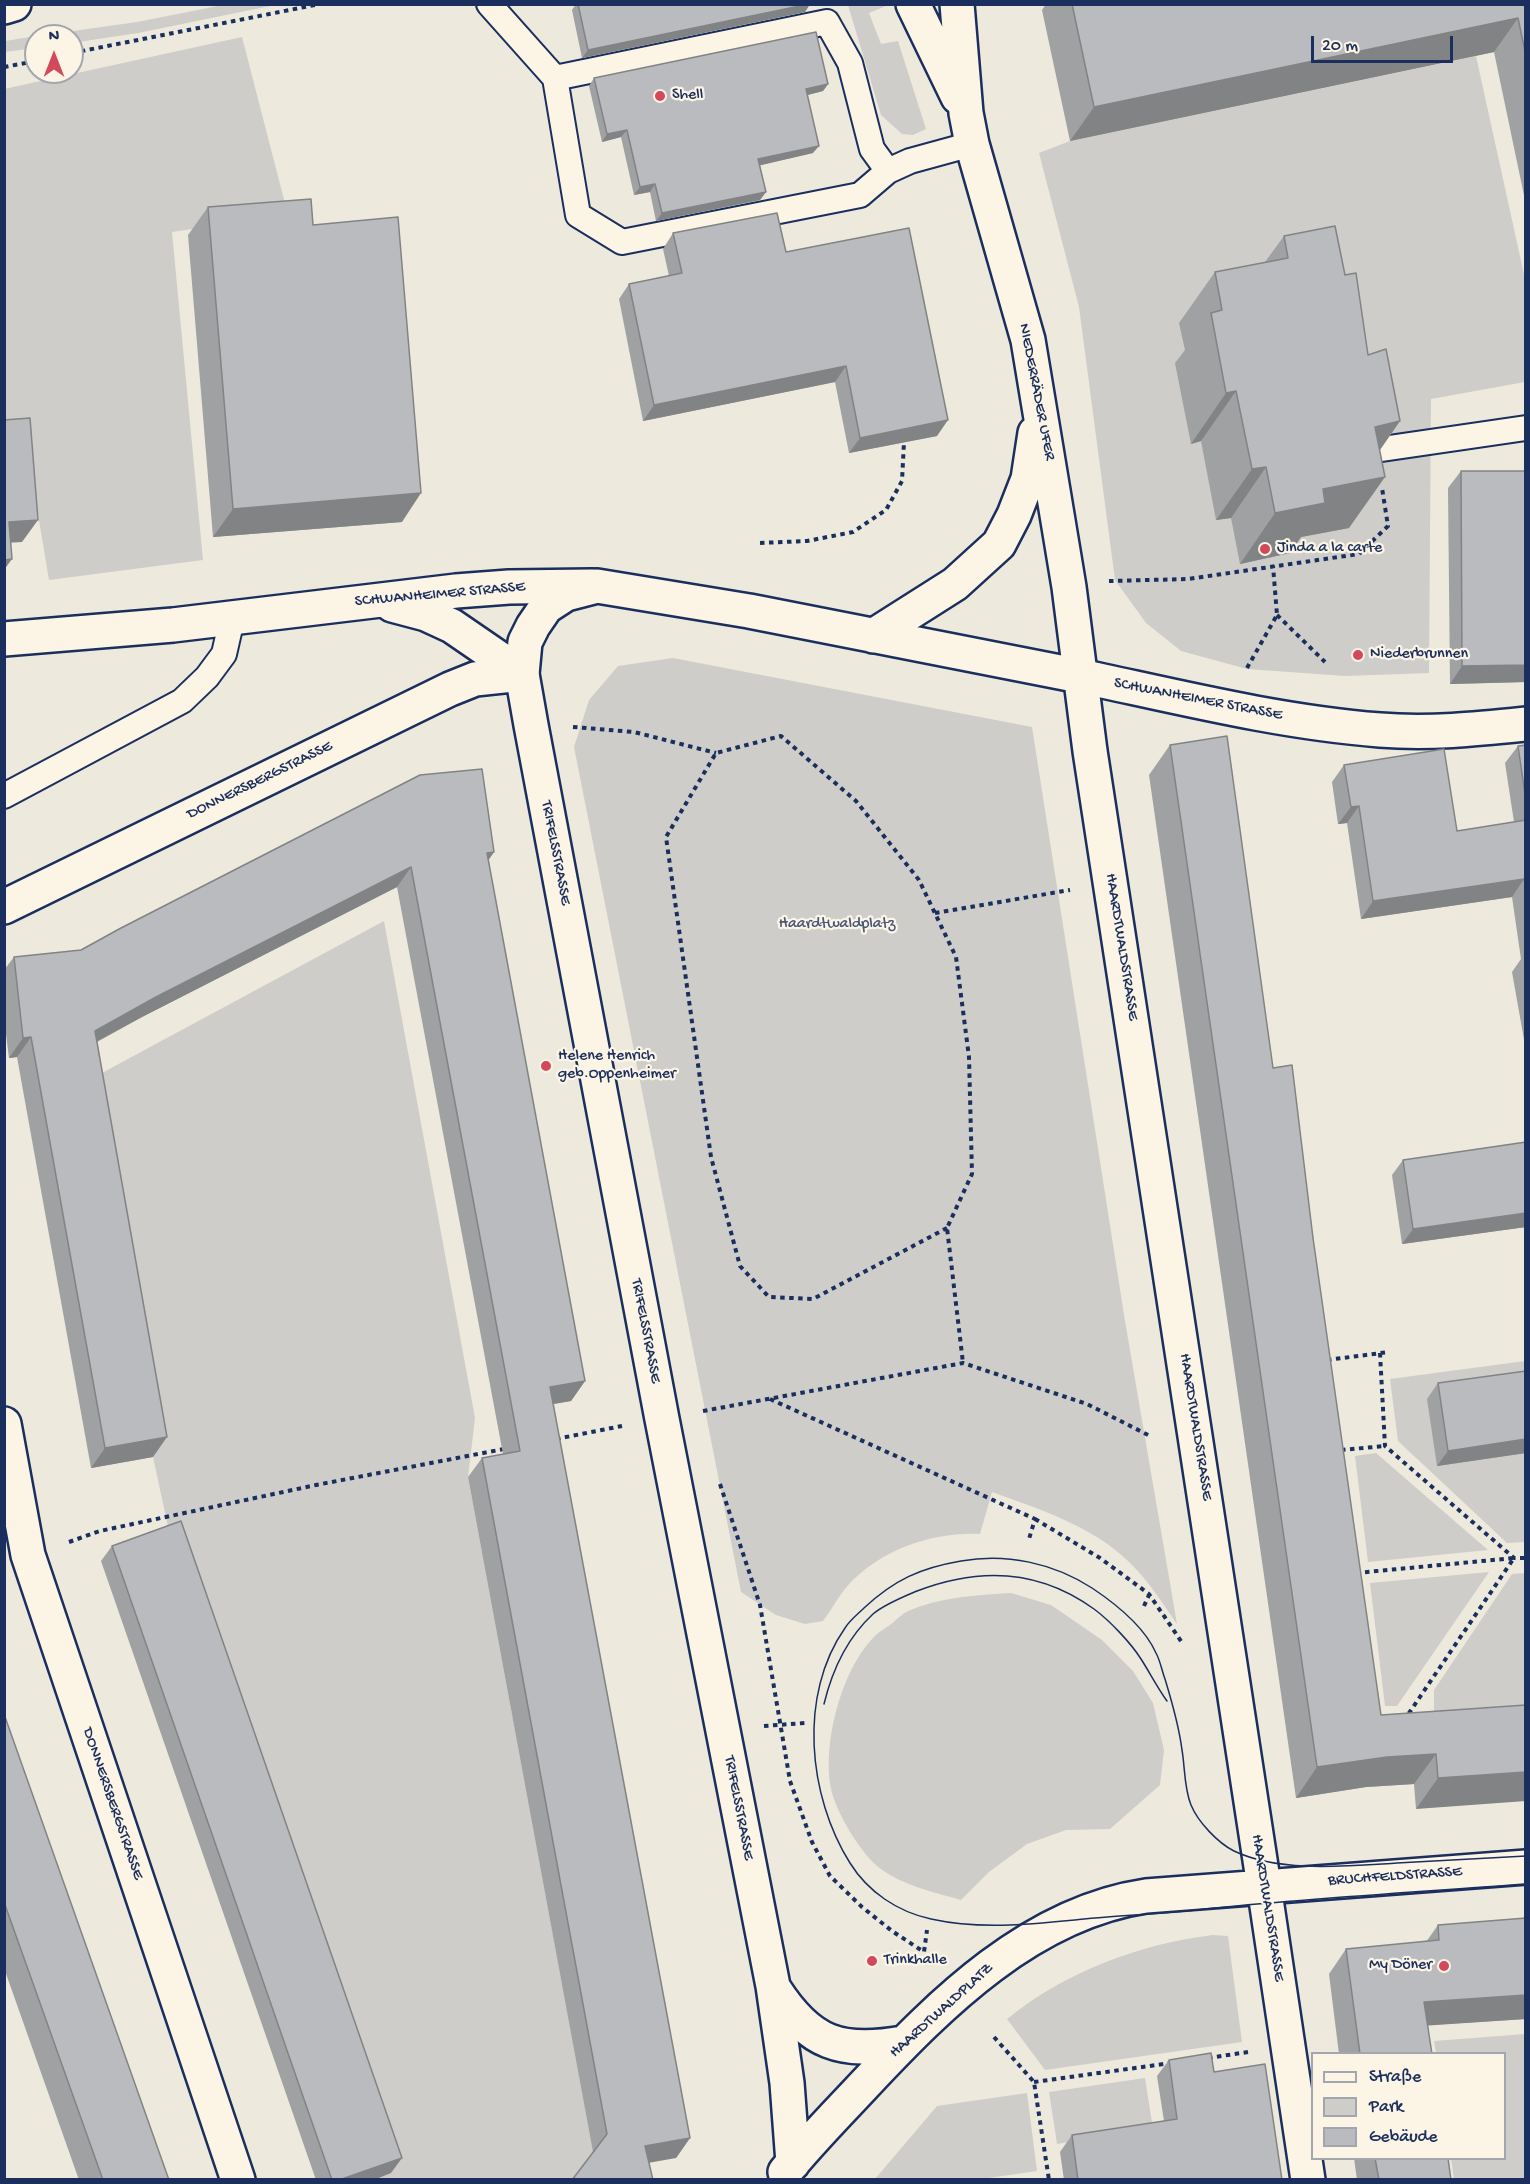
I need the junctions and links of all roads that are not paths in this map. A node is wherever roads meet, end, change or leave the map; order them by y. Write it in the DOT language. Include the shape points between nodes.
graph roads {
  1 [pos="14,4"];
  2 [pos="489,4"];
  3 [pos="913,4"];
  4 [pos="957,4"];
  5 [pos="973,4"];
  6 [pos="4,6"];
  7 [pos="961,53"];
  8 [pos="555,78"];
  9 [pos="969,128"];
  10 [pos="888,171"];
  11 [pos="1040,401"];
  12 [pos="1526,428"];
  13 [pos="1375,450"];
  14 [pos="597,586"];
  15 [pos="376,600"];
  16 [pos="232,619"];
  17 [pos="873,636"];
  18 [pos="4,639"];
  19 [pos="522,674"];
  20 [pos="1080,676"];
  21 [pos="1526,724"];
  22 [pos="4,796"];
  23 [pos="4,907"];
  24 [pos="4,1424"];
  25 [pos="1526,1867"];
  26 [pos="1264,1886"];
  27 [pos="773,1986"];
  28 [pos="903,2043"];
  29 [pos="786,2171"];
  30 [pos="238,2180"];
  31 [pos="1308,2180"];
  1 -- 6 [label="street"];
  2 -- 8 [label="lane"];
  3 -- 9 [label="street, NIEDERRÄDER UFER"];
  4 -- 7 [label="street, NIEDERRÄDER UFER"];
  5 -- 7 [label="street, NIEDERRÄDER UFER"];
  7 -- 9 [label="street, NIEDERRÄDER UFER"];
  8 -- 10 [label="lane" via="827,22 850,63 872,149"];
  8 -- 10 [label="lane" via="578,215 622,242 860,195"];
  9 -- 10 [label="lane"];
  9 -- 11 [label="street, NIEDERRÄDER UFER" via="1028,340"];
  11 -- 17 [label="street" via="1028,479 999,544 955,584"];
  11 -- 20 [label="street, NIEDERRÄDER UFER"];
  12 -- 13 [label="lane"];
  14 -- 15 [label="street, SCHWANHEIMER STRASSE" via="509,587"];
  14 -- 17 [label="street, SCHWANHEIMER STRASSE"];
  14 -- 19 [label="street, TRIFELSSTRASSE" via="566,594 546,607 525,642"];
  15 -- 16 [label="street, SCHWANHEIMER STRASSE"];
  15 -- 19 [label="street" via="443,622"];
  16 -- 18 [label="street, SCHWANHEIMER STRASSE"];
  16 -- 22 [label="lane" via="224,654 182,701"];
  17 -- 20 [label="street, SCHWANHEIMER STRASSE"];
  19 -- 23 [label="street, DONNERSBERGSTRASSE" via="475,679 450,688"];
  19 -- 27 [label="street, TRIFELSSTRASSE"];
  20 -- 21 [label="street, SCHWANHEIMER STRASSE" via="1240,711 1370,729 1458,731"];
  20 -- 26 [label="street, HAARDTWALDSTRASSE"];
  24 -- 30 [label="street, DONNERSBERGSTRASSE" via="28,1555"];
  25 -- 26 [label="street, BRUCHFELDSTRASSE"];
  26 -- 28 [label="street, HAARDTWALDPLATZ" via="1119,1900 1090,1909 1001,1958"];
  26 -- 31 [label="street, HAARDTWALDSTRASSE"];
  27 -- 28 [label="street, TRIFELSSTRASSE" via="799,2023 821,2038 849,2048"];
  27 -- 29 [label="street, TRIFELSSTRASSE" via="788,2083"];
  28 -- 29 [label="street, HAARDTWALDPLATZ"];
}
